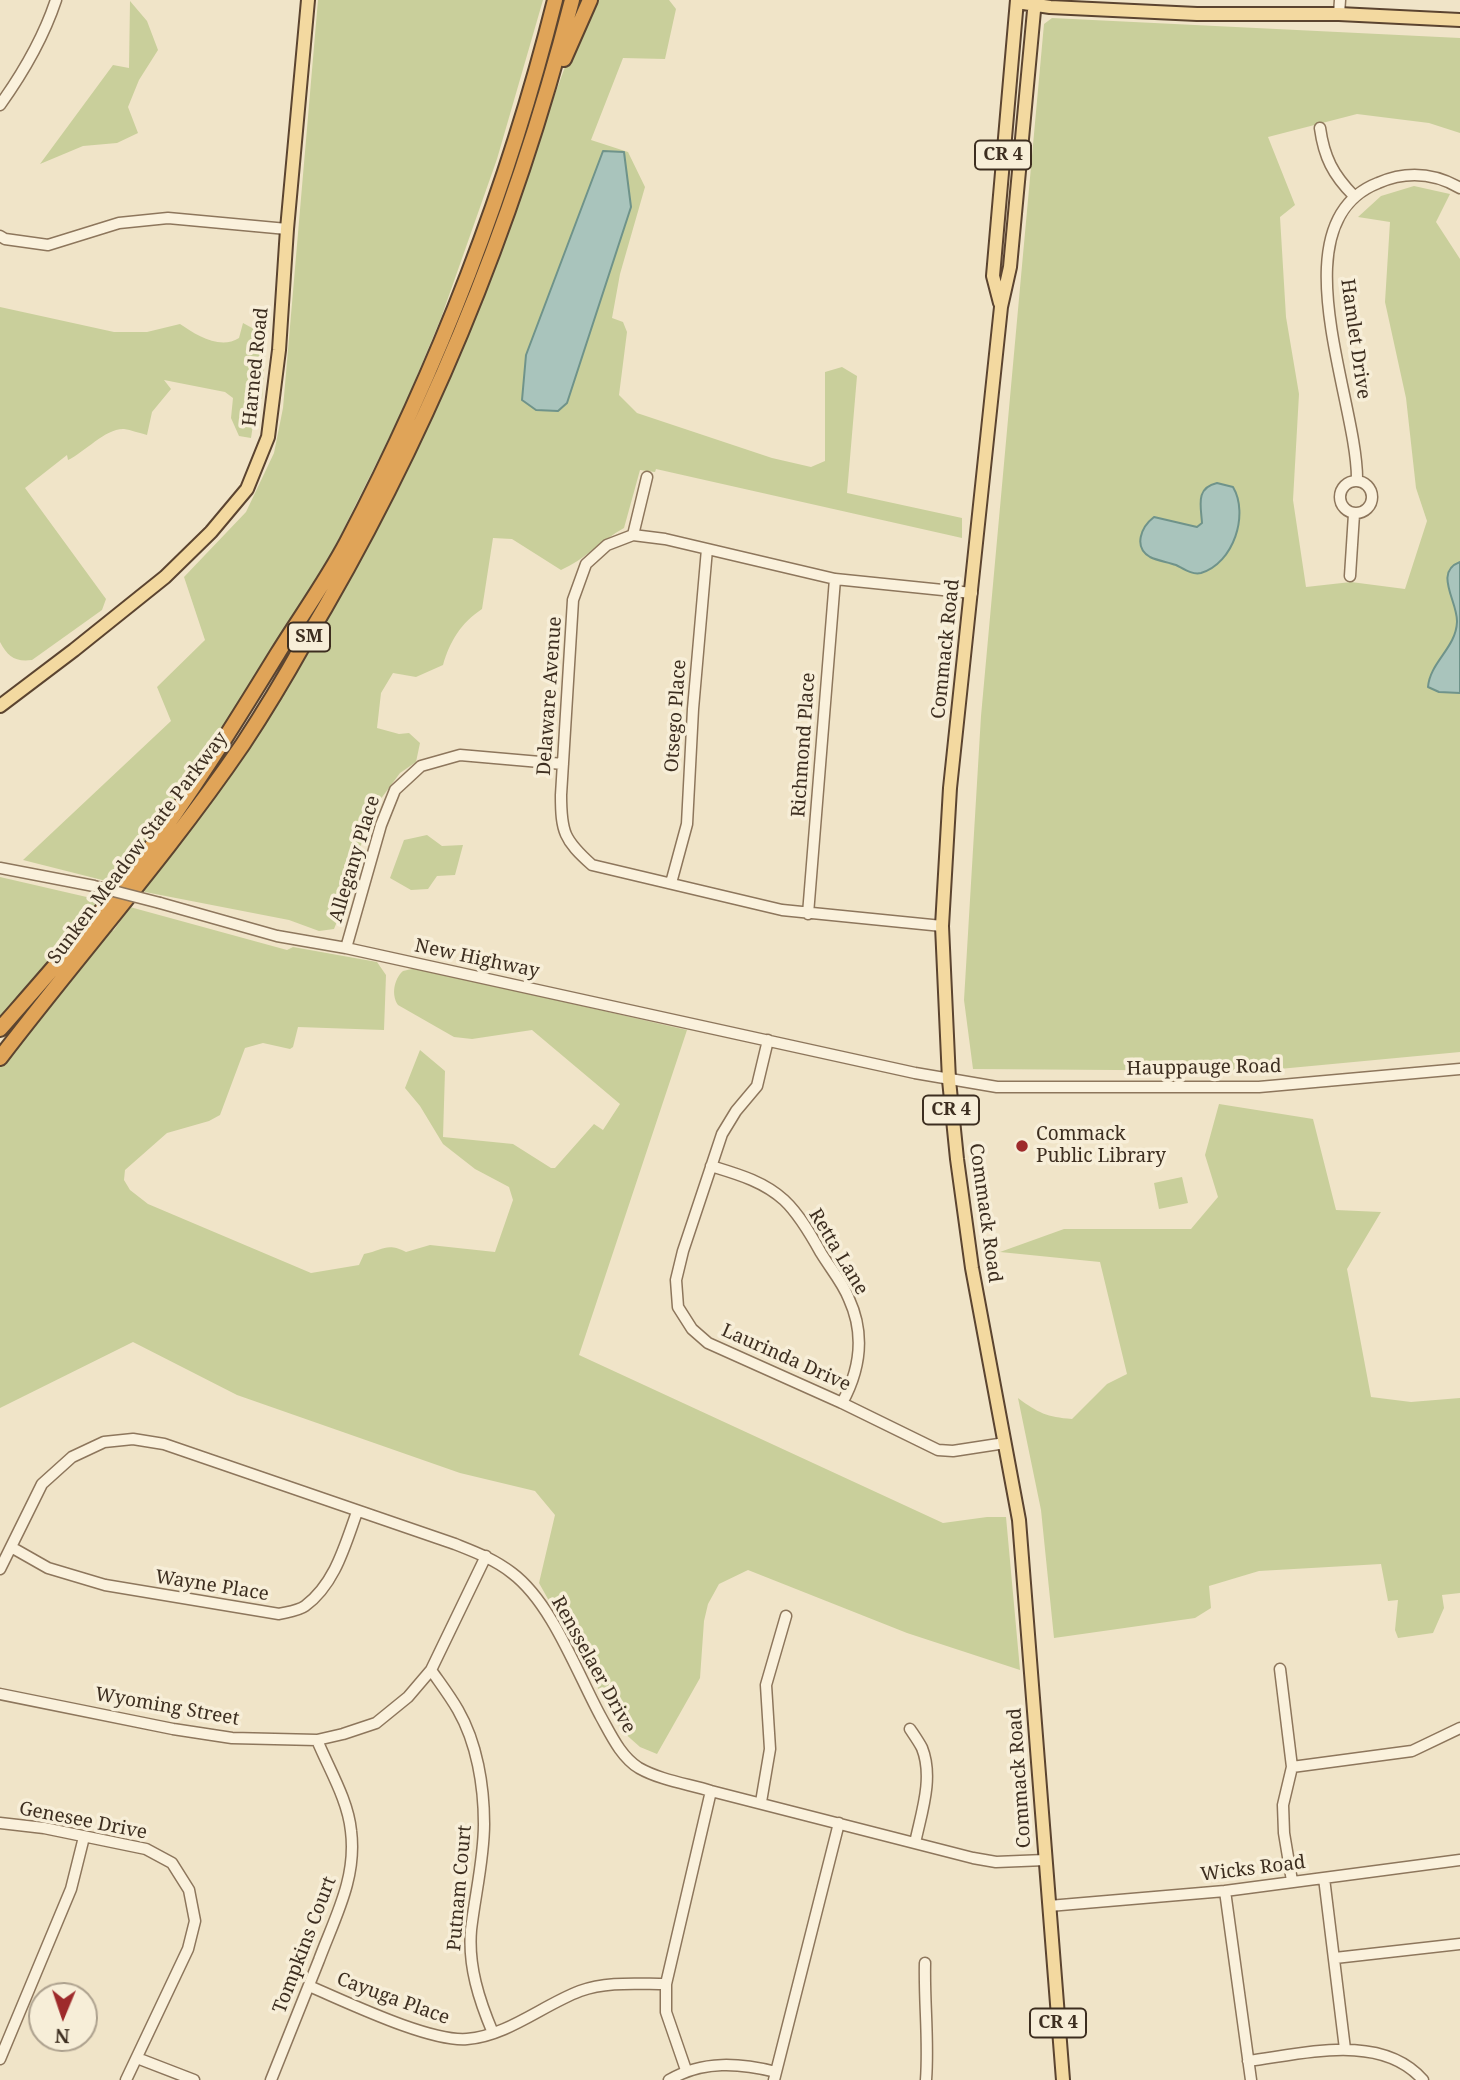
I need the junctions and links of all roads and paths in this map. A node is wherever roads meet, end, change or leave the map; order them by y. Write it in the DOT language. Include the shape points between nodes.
graph roads {
  1 [pos="56,0"];
  2 [pos="308,0"];
  3 [pos="548,0"];
  4 [pos="555,0"];
  5 [pos="572,0"];
  6 [pos="590,0"];
  7 [pos="1339,0"];
  8 [pos="1017,1"];
  9 [pos="1034,3"];
  10 [pos="1339,14"];
  11 [pos="1460,20"];
  12 [pos="529,96"];
  13 [pos="544,101"];
  14 [pos="0,106"];
  15 [pos="1320,128"];
  16 [pos="1460,188"];
  17 [pos="1354,196"];
  18 [pos="287,229"];
  19 [pos="0,236"];
  20 [pos="1001,307"];
  21 [pos="647,477"];
  22 [pos="1357,480"];
  23 [pos="1354,514"];
  24 [pos="634,535"];
  25 [pos="707,549"];
  26 [pos="1350,576"];
  27 [pos="835,579"];
  28 [pos="972,593"];
  29 [pos="0,706"];
  30 [pos="563,764"];
  31 [pos="0,867"];
  32 [pos="671,883"];
  33 [pos="808,914"];
  34 [pos="942,926"];
  35 [pos="346,948"];
  36 [pos="0,1029"];
  37 [pos="768,1040"];
  38 [pos="0,1058"];
  39 [pos="1460,1069"];
  40 [pos="949,1080"];
  41 [pos="711,1166"];
  42 [pos="842,1403"];
  43 [pos="1005,1443"];
  44 [pos="357,1512"];
  45 [pos="11,1547"];
  46 [pos="486,1556"];
  47 [pos="0,1569"];
  48 [pos="786,1616"];
  49 [pos="1280,1669"];
  50 [pos="431,1670"];
  51 [pos="0,1694"];
  52 [pos="1460,1728"];
  53 [pos="910,1729"];
  54 [pos="317,1740"];
  55 [pos="1292,1767"];
  56 [pos="711,1791"];
  57 [pos="761,1802"];
  58 [pos="0,1823"];
  59 [pos="839,1823"];
  60 [pos="84,1837"];
  61 [pos="915,1843"];
  62 [pos="1045,1860"];
  63 [pos="1460,1860"];
  64 [pos="1324,1878"];
  65 [pos="1292,1881"];
  66 [pos="1225,1891"];
  67 [pos="1049,1906"];
  68 [pos="1460,1944"];
  69 [pos="1335,1958"];
  70 [pos="925,1963"];
  71 [pos="666,1984"];
  72 [pos="309,1986"];
  73 [pos="493,2033"];
  74 [pos="1345,2049"];
  75 [pos="137,2058"];
  76 [pos="0,2059"];
  77 [pos="1248,2061"];
  78 [pos="686,2070"];
  79 [pos="775,2076"];
  80 [pos="127,2080"];
  81 [pos="194,2080"];
  82 [pos="271,2080"];
  83 [pos="669,2080"];
  84 [pos="926,2080"];
  85 [pos="1063,2080"];
  86 [pos="1251,2080"];
  87 [pos="1423,2080"];
  1 -- 14 [label="street" via="39,42"];
  2 -- 18 [label="main road, Harned Road"];
  3 -- 12 [label="highway"];
  4 -- 12 [label="highway, Sunken Meadow State Parkway / SM"];
  5 -- 13 [label="highway, Sunken Meadow State Parkway / SM"];
  6 -- 13 [label="highway"];
  7 -- 10 [label="street"];
  8 -- 9 [label="main road"];
  8 -- 20 [label="main road, Commack Road / CR 4" via="993,276"];
  9 -- 10 [label="main road" via="1197,14"];
  9 -- 20 [label="main road, Commack Road / CR 4" via="1010,267"];
  10 -- 11 [label="main road"];
  12 -- 36 [label="highway, Sunken Meadow State Parkway / SM" via="449,323 345,545 212,761 75,944"];
  13 -- 38 [label="highway, Sunken Meadow State Parkway / SM" via="479,287 436,390 379,512 335,592 208,794"];
  15 -- 17 [label="street" via="1331,170"];
  16 -- 17 [label="street" via="1437,178 1404,175"];
  17 -- 22 [label="street, Hamlet Drive" via="1335,226 1327,262 1331,324 1356,452"];
  18 -- 19 [label="street" via="169,218 119,223 48,245"];
  18 -- 29 [label="main road, Harned Road" via="268,437 247,489 165,577"];
  20 -- 28 [label="main road, Commack Road / CR 4"];
  21 -- 24 [label="street"];
  22 -- 23 [label="street, Hamlet Drive" via="1368,487 1371,498 1367,509"];
  22 -- 23 [label="street, Hamlet Drive" via="1341,489 1340,496 1341,505"];
  23 -- 26 [label="street, Hamlet Drive"];
  24 -- 25 [label="street"];
  24 -- 30 [label="street, Delaware Avenue" via="607,545 586,564 573,600"];
  25 -- 27 [label="street"];
  25 -- 32 [label="street, Otsego Place" via="687,824"];
  27 -- 28 [label="street"];
  27 -- 33 [label="street, Richmond Place"];
  28 -- 34 [label="main road, Commack Road / CR 4" via="950,788"];
  30 -- 32 [label="street, Delaware Avenue" via="561,826 573,848 592,865"];
  30 -- 35 [label="street, Allegany Place" via="460,755 421,766 395,790"];
  31 -- 35 [label="street, New Highway, bridge" via="94,886 277,936"];
  32 -- 33 [label="street, Delaware Avenue"];
  33 -- 34 [label="street, Delaware Avenue"];
  34 -- 40 [label="main road, Commack Road / CR 4"];
  35 -- 37 [label="street, New Highway"];
  37 -- 40 [label="street, New Highway"];
  37 -- 41 [label="street, Laurinda Drive" via="757,1086 722,1133"];
  39 -- 40 [label="street, Hauppauge Road" via="1259,1087 997,1087"];
  40 -- 43 [label="main road, Commack Road / CR 4" via="972,1268"];
  41 -- 42 [label="street, Retta Lane" via="756,1180 785,1201 849,1299 859,1349 851,1387"];
  41 -- 42 [label="street, Laurinda Drive" via="683,1251 678,1307 708,1343"];
  42 -- 43 [label="street, Laurinda Drive" via="938,1450"];
  43 -- 62 [label="main road, Commack Road / CR 4" via="1019,1520"];
  44 -- 45 [label="street, Rensselaer Drive" via="164,1444 132,1439 104,1442 72,1457 42,1484"];
  44 -- 45 [label="street, Wayne Place" via="324,1588 303,1608 279,1614 105,1585 48,1567"];
  44 -- 46 [label="street, Rensselaer Drive"];
  45 -- 47 [label="street, Rensselaer Drive"];
  46 -- 50 [label="street, Wyoming Street"];
  46 -- 56 [label="street, Rensselaer Drive" via="535,1596 618,1747 639,1768"];
  48 -- 57 [label="street" via="766,1685 770,1749"];
  49 -- 55 [label="street"];
  50 -- 54 [label="street, Wyoming Street" via="376,1723"];
  50 -- 73 [label="street, Putnam Court" via="459,1711 480,1774 484,1824 471,1932 472,1969"];
  51 -- 54 [label="street, Wyoming Street" via="232,1738"];
  52 -- 55 [label="street" via="1412,1751"];
  53 -- 61 [label="street" via="922,1749 926,1768"];
  54 -- 72 [label="street, Tompkins Court" via="346,1810 353,1855 349,1882"];
  55 -- 65 [label="street" via="1283,1805"];
  56 -- 57 [label="street, Rensselaer Drive"];
  56 -- 71 [label="street"];
  57 -- 59 [label="street, Rensselaer Drive"];
  58 -- 60 [label="street, Genesee Drive"];
  59 -- 61 [label="street, Rensselaer Drive"];
  59 -- 79 [label="street"];
  60 -- 75 [label="street, Genesee Drive" via="146,1849 172,1863 189,1890 195,1921 188,1949"];
  60 -- 76 [label="street" via="71,1889"];
  61 -- 62 [label="street, Rensselaer Drive" via="996,1862"];
  62 -- 67 [label="main road, Commack Road / CR 4"];
  63 -- 64 [label="street, Wicks Road"];
  64 -- 65 [label="street, Wicks Road"];
  64 -- 69 [label="street"];
  65 -- 66 [label="street, Wicks Road"];
  66 -- 67 [label="street, Wicks Road"];
  66 -- 77 [label="street"];
  67 -- 85 [label="main road, Commack Road / CR 4"];
  68 -- 69 [label="street"];
  69 -- 74 [label="street"];
  70 -- 84 [label="street"];
  71 -- 73 [label="street, Cayuga Place" via="611,1984 581,1990"];
  71 -- 78 [label="street" via="666,2012"];
  72 -- 73 [label="street, Cayuga Place" via="439,2037 467,2039"];
  72 -- 82 [label="street, Tompkins Court"];
  74 -- 77 [label="street"];
  74 -- 87 [label="street" via="1401,2063"];
  75 -- 80 [label="street, Genesee Drive"];
  75 -- 81 [label="street"];
  77 -- 86 [label="street"];
  78 -- 79 [label="street" via="749,2065"];
  78 -- 83 [label="street"];
}
